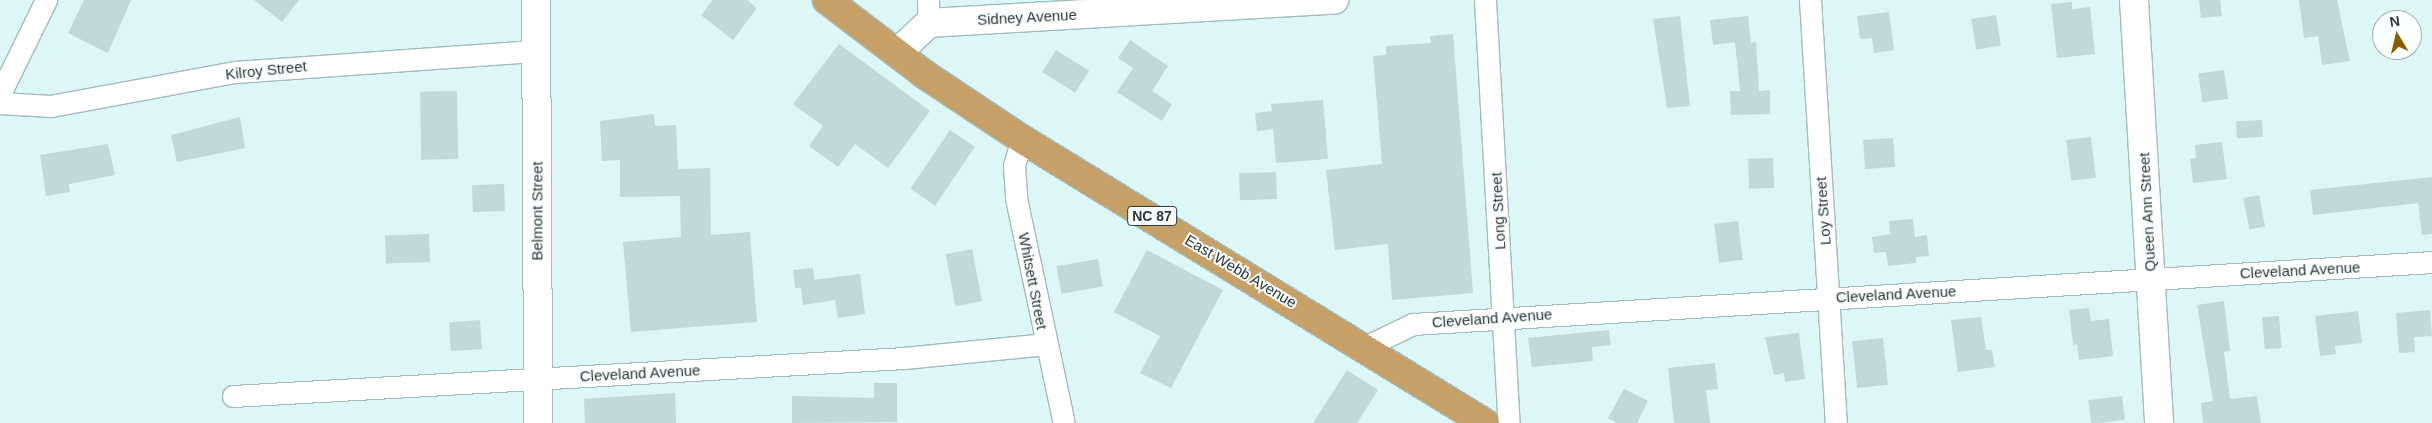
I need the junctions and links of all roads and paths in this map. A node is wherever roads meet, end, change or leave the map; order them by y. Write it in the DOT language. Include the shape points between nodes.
graph roads {
  1 [pos="46,0"];
  2 [pos="536,0"];
  3 [pos="826,0"];
  4 [pos="1334,0"];
  5 [pos="1485,0"];
  6 [pos="1810,0"];
  7 [pos="2134,0"];
  8 [pos="1156,5"];
  9 [pos="928,12"];
  10 [pos="534,51"];
  11 [pos="897,53"];
  12 [pos="0,94"];
  13 [pos="0,103"];
  14 [pos="1022,139"];
  15 [pos="2432,262"];
  16 [pos="2150,278"];
  17 [pos="1829,298"];
  18 [pos="1504,317"];
  19 [pos="1046,344"];
  20 [pos="1365,346"];
  21 [pos="538,378"];
  22 [pos="233,396"];
  23 [pos="538,423"];
  24 [pos="1064,423"];
  25 [pos="1485,423"];
  26 [pos="1508,423"];
  27 [pos="1836,423"];
  28 [pos="2159,423"];
  1 -- 12 [label="street"];
  2 -- 10 [label="street, Belmont Street"];
  3 -- 11 [label="highway, East Webb Avenue / NC 87"];
  4 -- 8 [label="street, Sidney Avenue"];
  5 -- 18 [label="street, Long Street"];
  6 -- 17 [label="street, Loy Street"];
  7 -- 16 [label="street, Queen Ann Street"];
  8 -- 9 [label="street, Sidney Avenue"];
  9 -- 11 [label="street"];
  10 -- 13 [label="street, Kilroy Street" via="235,72 51,106"];
  10 -- 21 [label="street, Belmont Street"];
  11 -- 14 [label="highway, East Webb Avenue / NC 87"];
  14 -- 19 [label="street, Whitsett Street" via="1014,166 1016,198"];
  14 -- 20 [label="highway, East Webb Avenue / NC 87"];
  15 -- 16 [label="street, Cleveland Avenue"];
  16 -- 17 [label="street, Cleveland Avenue"];
  16 -- 28 [label="street, Queen Ann Street"];
  17 -- 18 [label="street, Cleveland Avenue"];
  17 -- 27 [label="street, Loy Street"];
  18 -- 20 [label="street, Cleveland Avenue" via="1413,324"];
  18 -- 26 [label="street, Long Street"];
  19 -- 21 [label="street, Cleveland Avenue" via="904,358"];
  19 -- 24 [label="street, Whitsett Street"];
  20 -- 25 [label="highway, East Webb Avenue / NC 87"];
  21 -- 22 [label="street, Cleveland Avenue"];
  21 -- 23 [label="street, Belmont Street"];
}
